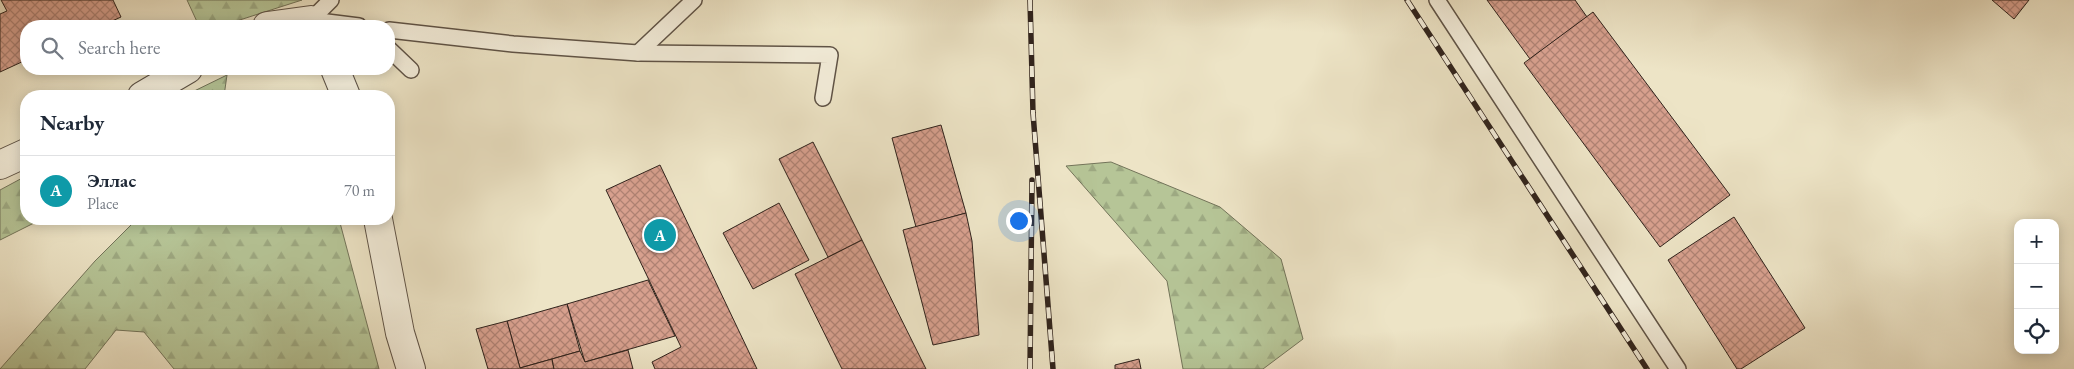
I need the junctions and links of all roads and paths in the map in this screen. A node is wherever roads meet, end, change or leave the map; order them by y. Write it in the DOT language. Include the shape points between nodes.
graph roads {
  1 [pos="331,0"];
  2 [pos="694,0"];
  3 [pos="1437,0"];
  4 [pos="315,20"];
  5 [pos="395,31"];
  6 [pos="638,54"];
  7 [pos="395,55"];
  8 [pos="411,70"];
  9 [pos="178,75"];
  10 [pos="337,75"];
  11 [pos="152,90"];
  12 [pos="344,90"];
  13 [pos="823,98"];
  14 [pos="20,156"];
  15 [pos="0,165"];
  16 [pos="379,225"];
  17 [pos="411,369"];
  18 [pos="1678,369"];
  1 -- 4 [label="lane"];
  2 -- 6 [label="lane"];
  3 -- 18 [label="lane"];
  5 -- 6 [label="lane"];
  6 -- 13 [label="lane" via="830,55"];
  7 -- 8 [label="lane"];
  9 -- 11 [label="street"];
  10 -- 12 [label="street"];
  14 -- 15 [label="street"];
  16 -- 17 [label="street" via="400,333"];
}
